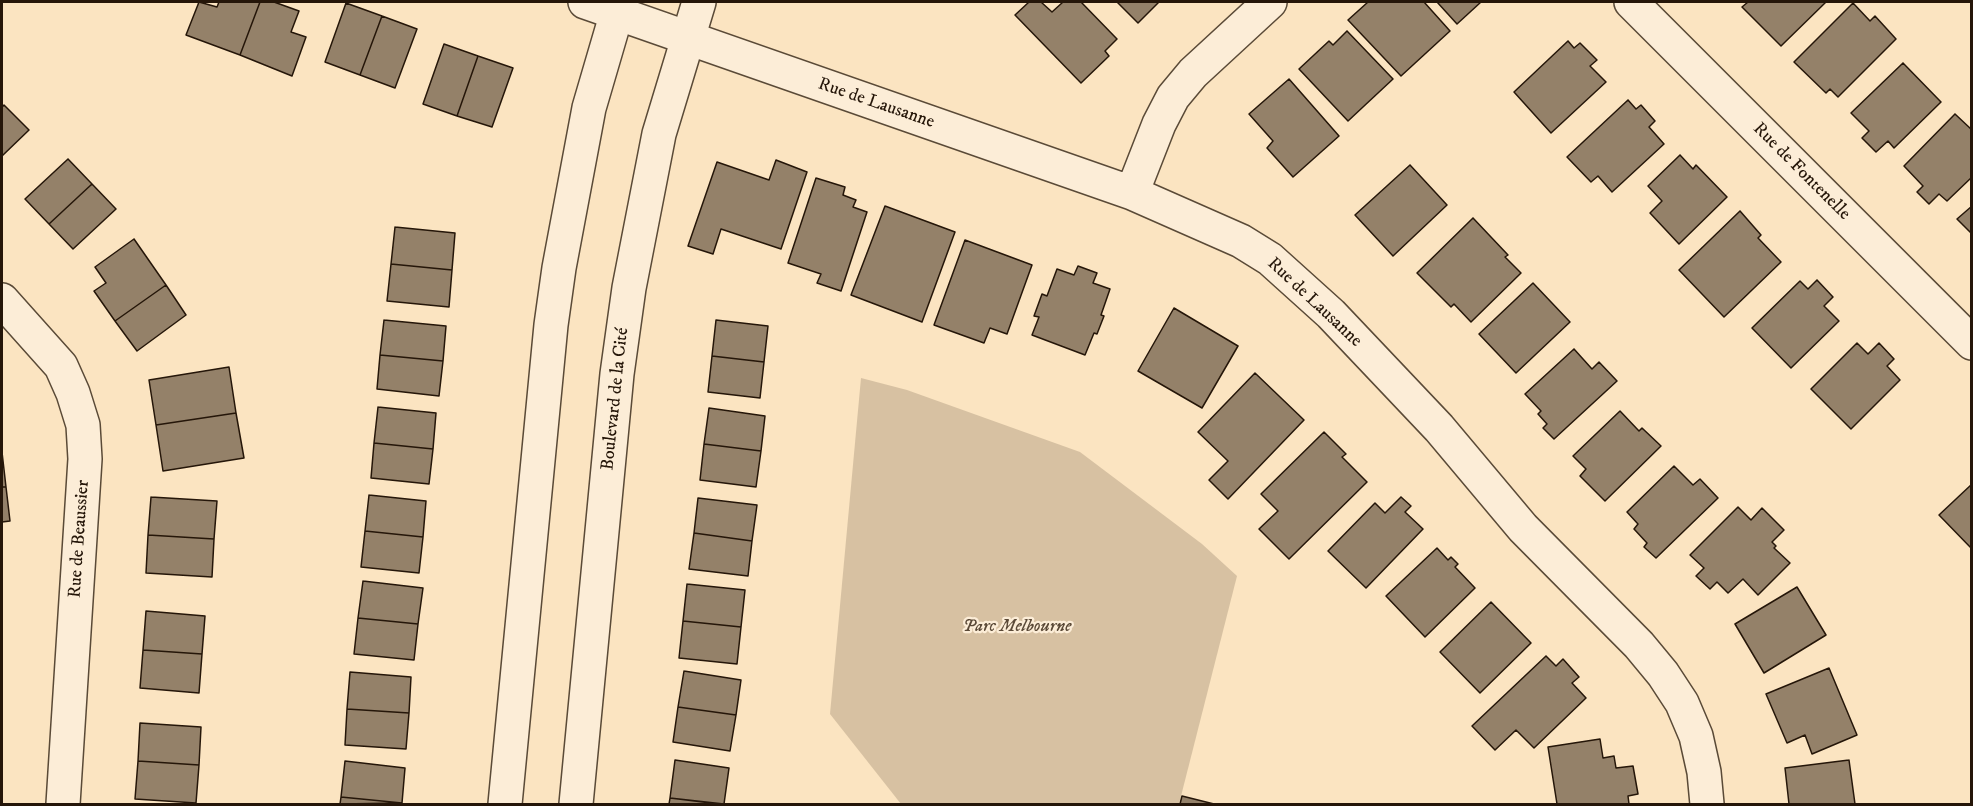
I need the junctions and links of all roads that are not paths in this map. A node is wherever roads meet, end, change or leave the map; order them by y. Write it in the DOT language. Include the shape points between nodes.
graph roads {
  1 [pos="585,2"];
  2 [pos="699,2"];
  3 [pos="1270,2"];
  4 [pos="1631,2"];
  5 [pos="618,7"];
  6 [pos="687,38"];
  7 [pos="1132,193"];
  8 [pos="2,300"];
  9 [pos="1971,343"];
  10 [pos="63,804"];
  11 [pos="505,804"];
  12 [pos="576,804"];
  13 [pos="1707,804"];
  1 -- 5 [label="street, Rue de Lausanne"];
  2 -- 6 [label="street, Boulevard de la Cité"];
  3 -- 7 [label="street" via="1193,73 1173,97"];
  4 -- 9 [label="street, Rue de Fontenelle"];
  5 -- 6 [label="street, Rue de Lausanne"];
  5 -- 11 [label="street" via="589,108 554,302"];
  6 -- 7 [label="street, Rue de Lausanne"];
  6 -- 12 [label="street, Boulevard de la Cité" via="659,134 629,288 617,374"];
  7 -- 13 [label="street, Rue de Lausanne" via="1270,259 1331,314 1439,428 1523,528 1663,674 1682,703 1696,736"];
  8 -- 10 [label="street, Rue de Beaussier" via="61,366 83,425 85,459"];
}
